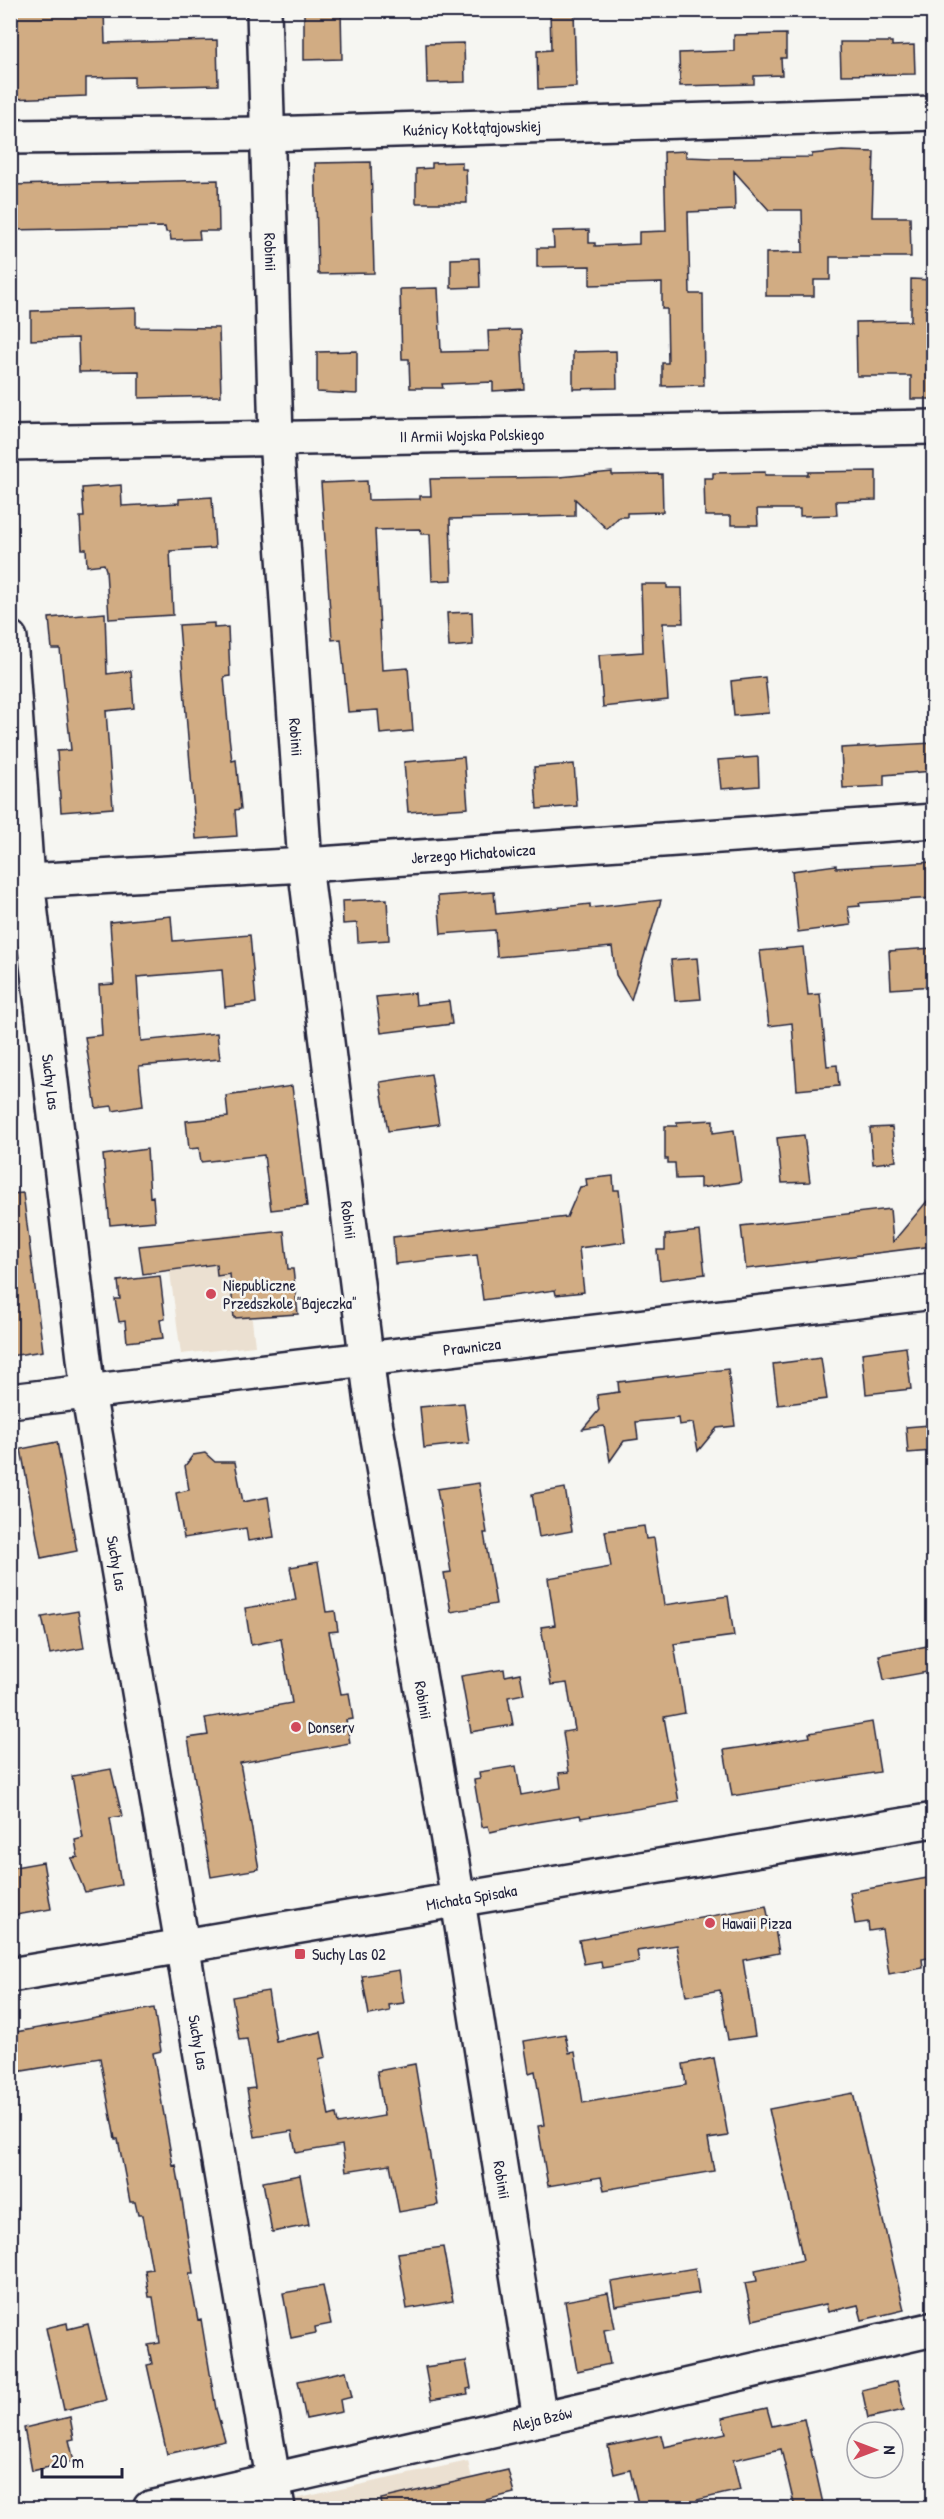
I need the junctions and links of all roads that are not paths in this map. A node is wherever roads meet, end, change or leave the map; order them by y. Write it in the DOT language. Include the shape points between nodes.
graph roads {
  1 [pos="264,10"];
  2 [pos="933,113"];
  3 [pos="267,134"];
  4 [pos="10,137"];
  5 [pos="933,427"];
  6 [pos="276,439"];
  7 [pos="10,443"];
  8 [pos="10,638"];
  9 [pos="933,821"];
  10 [pos="305,864"];
  11 [pos="19,881"];
  12 [pos="933,1292"];
  13 [pos="366,1359"];
  14 [pos="88,1392"];
  15 [pos="10,1401"];
  16 [pos="933,1820"];
  17 [pos="458,1899"];
  18 [pos="181,1946"];
  19 [pos="10,1975"];
  20 [pos="933,2329"];
  21 [pos="540,2419"];
  22 [pos="275,2494"];
  23 [pos="150,2508"];
  1 -- 3 [label="street, Robinii"];
  2 -- 3 [label="street, Kuźnicy Kołłątajowskiej"];
  3 -- 4 [label="street, Kuźnicy Kołłątajowskiej"];
  3 -- 6 [label="street, Robinii"];
  5 -- 6 [label="street, II Armii Wojska Polskiego"];
  6 -- 7 [label="street, II Armii Wojska Polskiego"];
  6 -- 10 [label="street, Robinii"];
  8 -- 11 [label="street, Suchy Las"];
  9 -- 10 [label="street, Jerzego Michałowicza"];
  10 -- 11 [label="street, Jerzego Michałowicza"];
  10 -- 13 [label="street, Robinii"];
  11 -- 14 [label="street, Suchy Las"];
  12 -- 13 [label="street, Prawnicza"];
  13 -- 14 [label="street, Prawnicza"];
  13 -- 17 [label="street, Robinii"];
  14 -- 15 [label="street, Prawnicza"];
  14 -- 18 [label="street, Suchy Las"];
  16 -- 17 [label="street, Michała Spisaka"];
  17 -- 18 [label="street, Michała Spisaka"];
  17 -- 21 [label="street, Robinii"];
  18 -- 19 [label="street, Michała Spisaka"];
  18 -- 22 [label="street, Suchy Las"];
  20 -- 21 [label="street, Aleja Bzów"];
  21 -- 22 [label="street, Aleja Bzów"];
  22 -- 23 [label="street, Aleja Bzów"];
}
